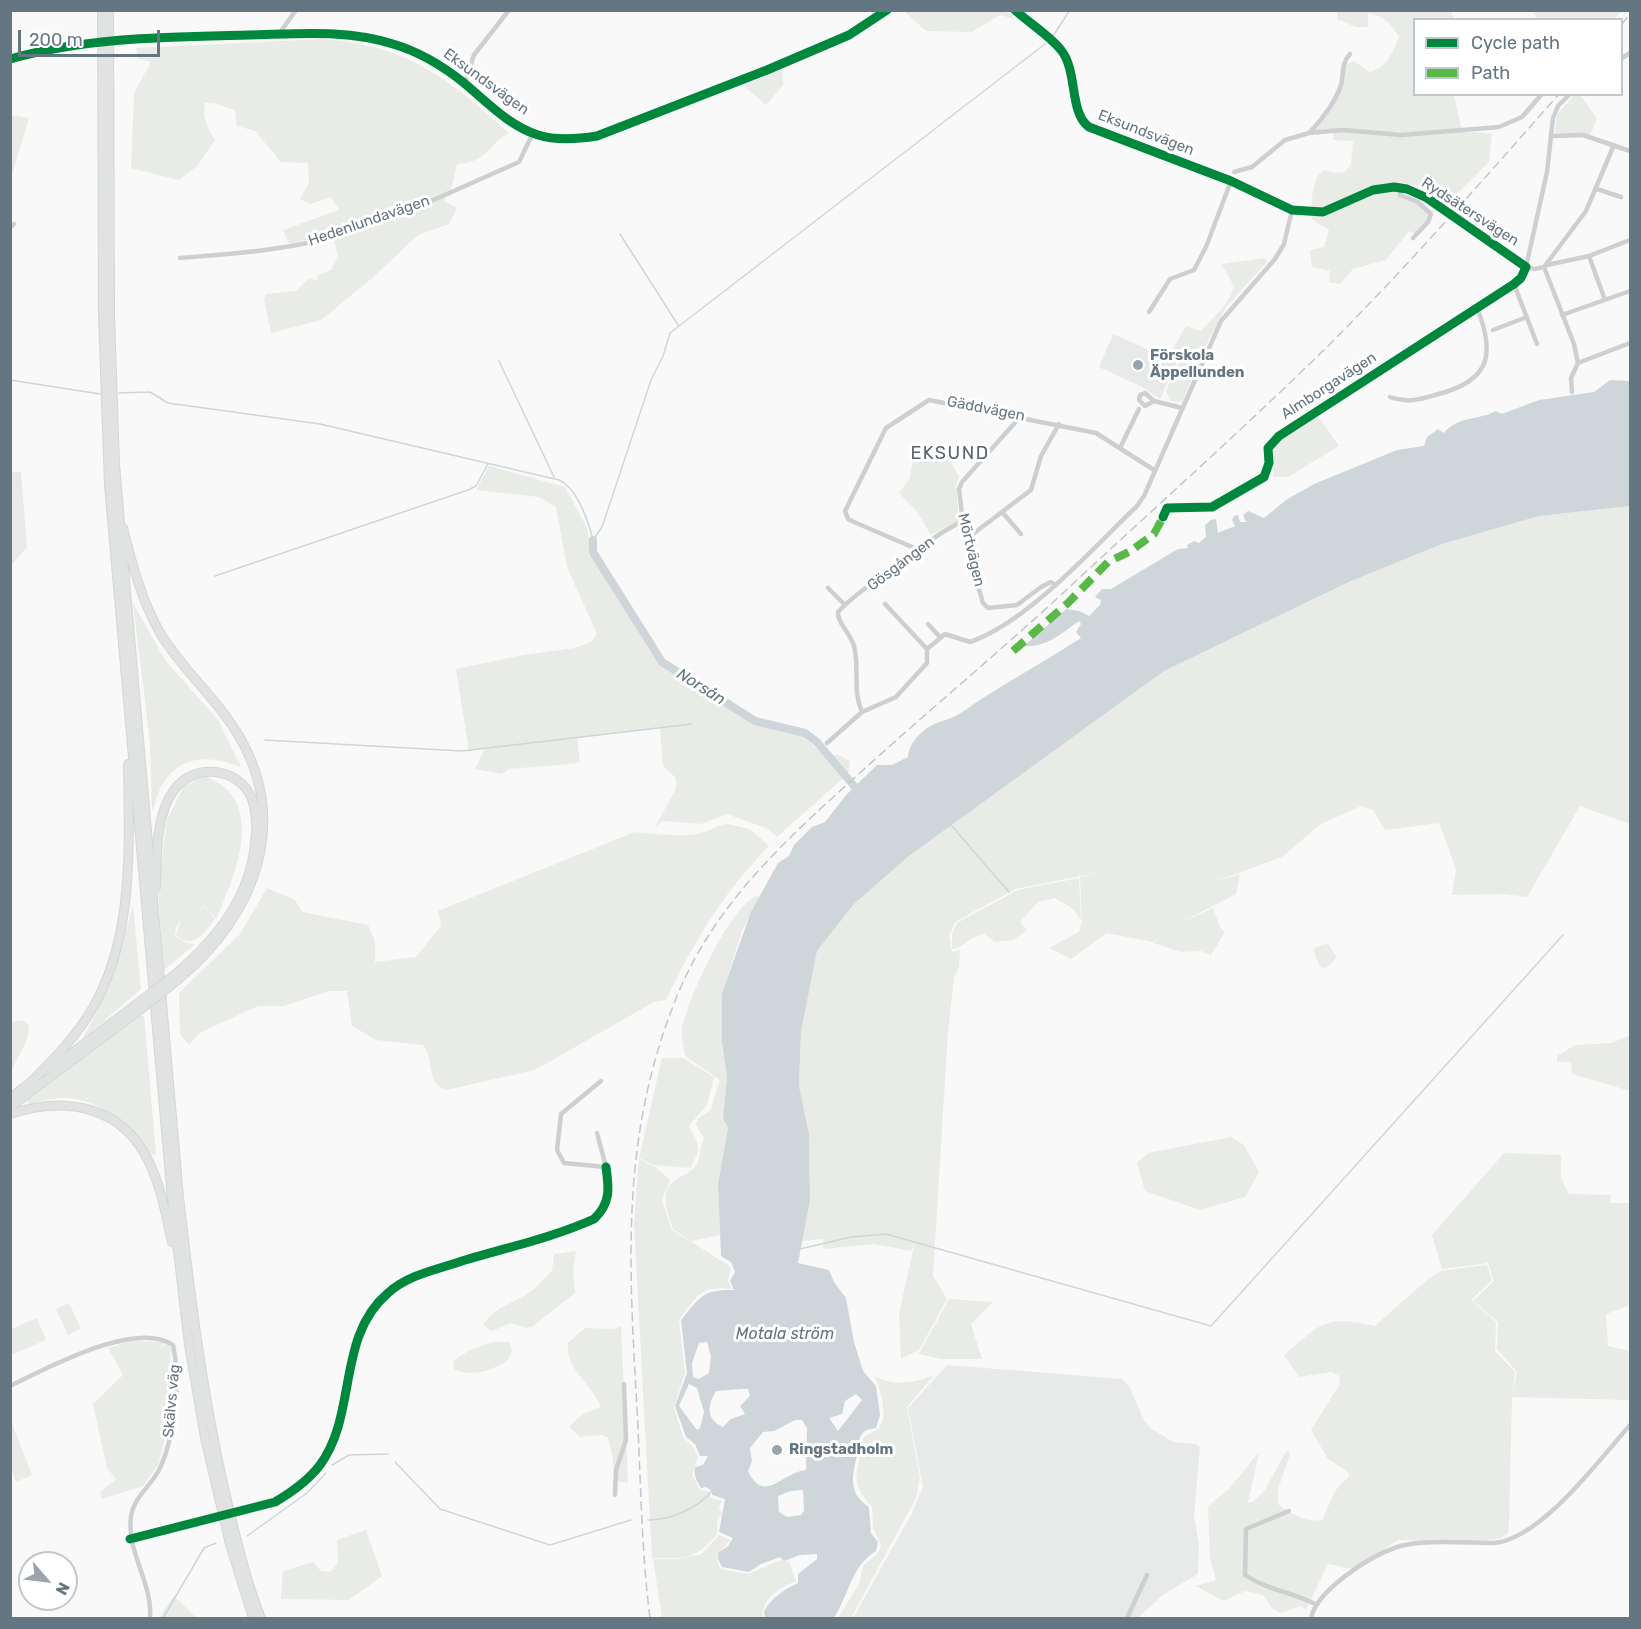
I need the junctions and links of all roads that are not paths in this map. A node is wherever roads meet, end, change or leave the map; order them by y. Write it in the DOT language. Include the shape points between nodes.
graph roads {
  1 [pos="102,10"];
  2 [pos="110,10"];
  3 [pos="296,10"];
  4 [pos="509,10"];
  5 [pos="887,10"];
  6 [pos="1015,10"];
  7 [pos="279,34"];
  8 [pos="1350,54"];
  9 [pos="10,59"];
  10 [pos="465,83"];
  11 [pos="1540,96"];
  12 [pos="1568,96"];
  13 [pos="533,133"];
  14 [pos="1309,133"];
  15 [pos="1552,136"];
  16 [pos="1614,145"];
  17 [pos="1630,151"];
  18 [pos="1234,172"];
  19 [pos="1230,181"];
  20 [pos="1401,187"];
  21 [pos="1597,189"];
  22 [pos="1621,197"];
  23 [pos="1292,210"];
  24 [pos="1413,238"];
  25 [pos="1630,240"];
  26 [pos="1589,256"];
  27 [pos="180,258"];
  28 [pos="1526,267"];
  29 [pos="1544,267"];
  30 [pos="1514,284"];
  31 [pos="1630,291"];
  32 [pos="1605,300"];
  33 [pos="1477,308"];
  34 [pos="1149,312"];
  35 [pos="1563,315"];
  36 [pos="1527,317"];
  37 [pos="1493,330"];
  38 [pos="1630,343"];
  39 [pos="1538,345"];
  40 [pos="1578,363"];
  41 [pos="1572,392"];
  42 [pos="1390,397"];
  43 [pos="1154,401"];
  44 [pos="1182,408"];
  45 [pos="1139,409"];
  46 [pos="1021,416"];
  47 [pos="1059,424"];
  48 [pos="1120,448"];
  49 [pos="1154,470"];
  50 [pos="117,506"];
  51 [pos="1003,513"];
  52 [pos="1163,517"];
  53 [pos="962,522"];
  54 [pos="1021,534"];
  55 [pos="965,540"];
  56 [pos="919,550"];
  57 [pos="1054,584"];
  58 [pos="828,588"];
  59 [pos="885,604"];
  60 [pos="843,606"];
  61 [pos="928,624"];
  62 [pos="940,637"];
  63 [pos="927,649"];
  64 [pos="128,704"];
  65 [pos="862,712"];
  66 [pos="827,743"];
  67 [pos="154,921"];
  68 [pos="178,976"];
  69 [pos="134,1010"];
  70 [pos="602,1081"];
  71 [pos="28,1085"];
  72 [pos="10,1098"];
  73 [pos="10,1107"];
  74 [pos="10,1114"];
  75 [pos="597,1133"];
  76 [pos="606,1167"];
  77 [pos="180,1272"];
  78 [pos="624,1384"];
  79 [pos="10,1386"];
  80 [pos="1630,1425"];
  81 [pos="615,1495"];
  82 [pos="1288,1510"];
  83 [pos="234,1513"];
  84 [pos="218,1517"];
  85 [pos="130,1539"];
  86 [pos="1147,1575"];
  87 [pos="1315,1604"];
  88 [pos="150,1618"];
  89 [pos="253,1618"];
  90 [pos="261,1618"];
  91 [pos="1127,1618"];
  92 [pos="1311,1618"];
  1 -- 64 [label="highway" via="105,426"];
  2 -- 50 [label="highway" via="110,315"];
  3 -- 7 [label="street"];
  4 -- 10 [label="street" via="474,55"];
  5 -- 13 [label="street, Eksundsvägen" via="849,35 597,136 564,139"];
  6 -- 19 [label="street, Eksundsvägen" via="1061,50 1070,65 1083,123"];
  7 -- 9 [label="street, Eksundsvägen, bridge" via="82,43"];
  7 -- 10 [label="street, Eksundsvägen" via="342,34 394,44 424,56"];
  8 -- 14 [label="street" via="1343,66 1337,95"];
  10 -- 13 [label="street, Eksundsvägen" via="501,115"];
  11 -- 14 [label="street" via="1522,117 1476,131 1436,130 1401,135 1342,130"];
  12 -- 15 [label="street" via="1555,111"];
  13 -- 27 [label="street, Hedenlundavägen" via="519,162 412,208 286,248"];
  14 -- 18 [label="street" via="1285,141 1252,167"];
  15 -- 16 [label="street" via="1583,135"];
  15 -- 28 [label="street"];
  16 -- 17 [label="street"];
  16 -- 21 [label="street"];
  19 -- 23 [label="street, Eksundsvägen"];
  19 -- 34 [label="street" via="1194,270 1170,279"];
  20 -- 23 [label="street, Rydsätersvägen" via="1373,190 1323,212"];
  20 -- 24 [label="street" via="1400,195 1418,202 1431,214"];
  20 -- 28 [label="street, Rydsätersvägen, bridge" via="1417,192"];
  21 -- 22 [label="street"];
  21 -- 29 [label="street" via="1586,211"];
  23 -- 44 [label="street" via="1284,244 1221,321"];
  25 -- 26 [label="street"];
  26 -- 29 [label="street"];
  26 -- 32 [label="street"];
  28 -- 29 [label="street"];
  28 -- 30 [label="street, Almborgavägen"];
  29 -- 35 [label="street"];
  30 -- 33 [label="street, Almborgavägen"];
  30 -- 36 [label="street"];
  31 -- 32 [label="street"];
  32 -- 35 [label="street"];
  33 -- 42 [label="street" via="1488,348 1482,367 1471,380 1458,389 1411,402"];
  33 -- 52 [label="street, Almborgavägen" via="1279,436 1270,444 1264,477 1212,507 1167,508"];
  35 -- 40 [label="street"];
  36 -- 37 [label="street"];
  36 -- 39 [label="street"];
  38 -- 40 [label="street"];
  40 -- 41 [label="street" via="1571,378"];
  43 -- 44 [label="street"];
  44 -- 49 [label="street"];
  45 -- 48 [label="street"];
  46 -- 47 [label="street, Gäddvägen"];
  46 -- 53 [label="street, Mörtvägen" via="965,477 959,489"];
  46 -- 56 [label="street, Gäddvägen" via="929,400 886,428 845,515 869,530"];
  47 -- 48 [label="street, Gäddvägen" via="1096,433"];
  47 -- 51 [label="street" via="1041,456 1031,490"];
  48 -- 49 [label="street, Gäddvägen"];
  49 -- 57 [label="street" via="1137,506"];
  50 -- 67 [label="highway"];
  50 -- 68 [label="highway" via="145,604 175,656 243,743 262,803 260,855 247,897 221,938"];
  51 -- 54 [label="street"];
  51 -- 55 [label="street"];
  53 -- 55 [label="street, Mörtvägen"];
  53 -- 56 [label="street, Gösgången"];
  55 -- 57 [label="street, Mörtvägen" via="982,600 988,608 1017,605 1045,584"];
  56 -- 60 [label="street, Gösgången"];
  57 -- 62 [label="street" via="1024,610 976,640 965,641 945,634"];
  58 -- 60 [label="street"];
  59 -- 63 [label="street"];
  60 -- 65 [label="street" via="837,615 854,648 855,693"];
  61 -- 62 [label="street"];
  62 -- 63 [label="street"];
  63 -- 65 [label="street" via="927,663 896,697"];
  64 -- 71 [label="highway" via="128,853 118,944 89,1014 68,1044"];
  64 -- 77 [label="highway"];
  65 -- 66 [label="street"];
  67 -- 68 [label="highway" via="159,837 168,800 180,782 195,774 213,771 231,776 246,790 255,809 257,830 251,868 224,925"];
  67 -- 90 [label="highway" via="179,1197 202,1381 232,1521"];
  68 -- 69 [label="highway, bridge"];
  69 -- 71 [label="highway"];
  69 -- 73 [label="highway"];
  70 -- 76 [label="street" via="561,1114 557,1150 564,1163"];
  71 -- 72 [label="highway"];
  74 -- 77 [label="highway" via="39,1106 71,1105 98,1113 123,1128 139,1145 153,1173"];
  75 -- 76 [label="street"];
  76 -- 83 [label="street" via="609,1196 594,1218 417,1275 388,1292 372,1310 355,1344 332,1443 321,1463 294,1490 274,1502"];
  77 -- 89 [label="highway" via="205,1438 230,1544"];
  78 -- 81 [label="street" via="626,1440 616,1470"];
  79 -- 85 [label="street, Skälvs väg" via="129,1338 167,1340 173,1345 175,1403 170,1440 159,1470 137,1498 131,1515"];
  80 -- 87 [label="street" via="1556,1507 1521,1535 1506,1542 1399,1546 1337,1583"];
  82 -- 87 [label="street" via="1246,1529 1243,1576"];
  84 -- 85 [label="street"];
  85 -- 88 [label="street, Skälvs väg" via="149,1597"];
  86 -- 91 [label="street"];
  87 -- 92 [label="street"];
}
